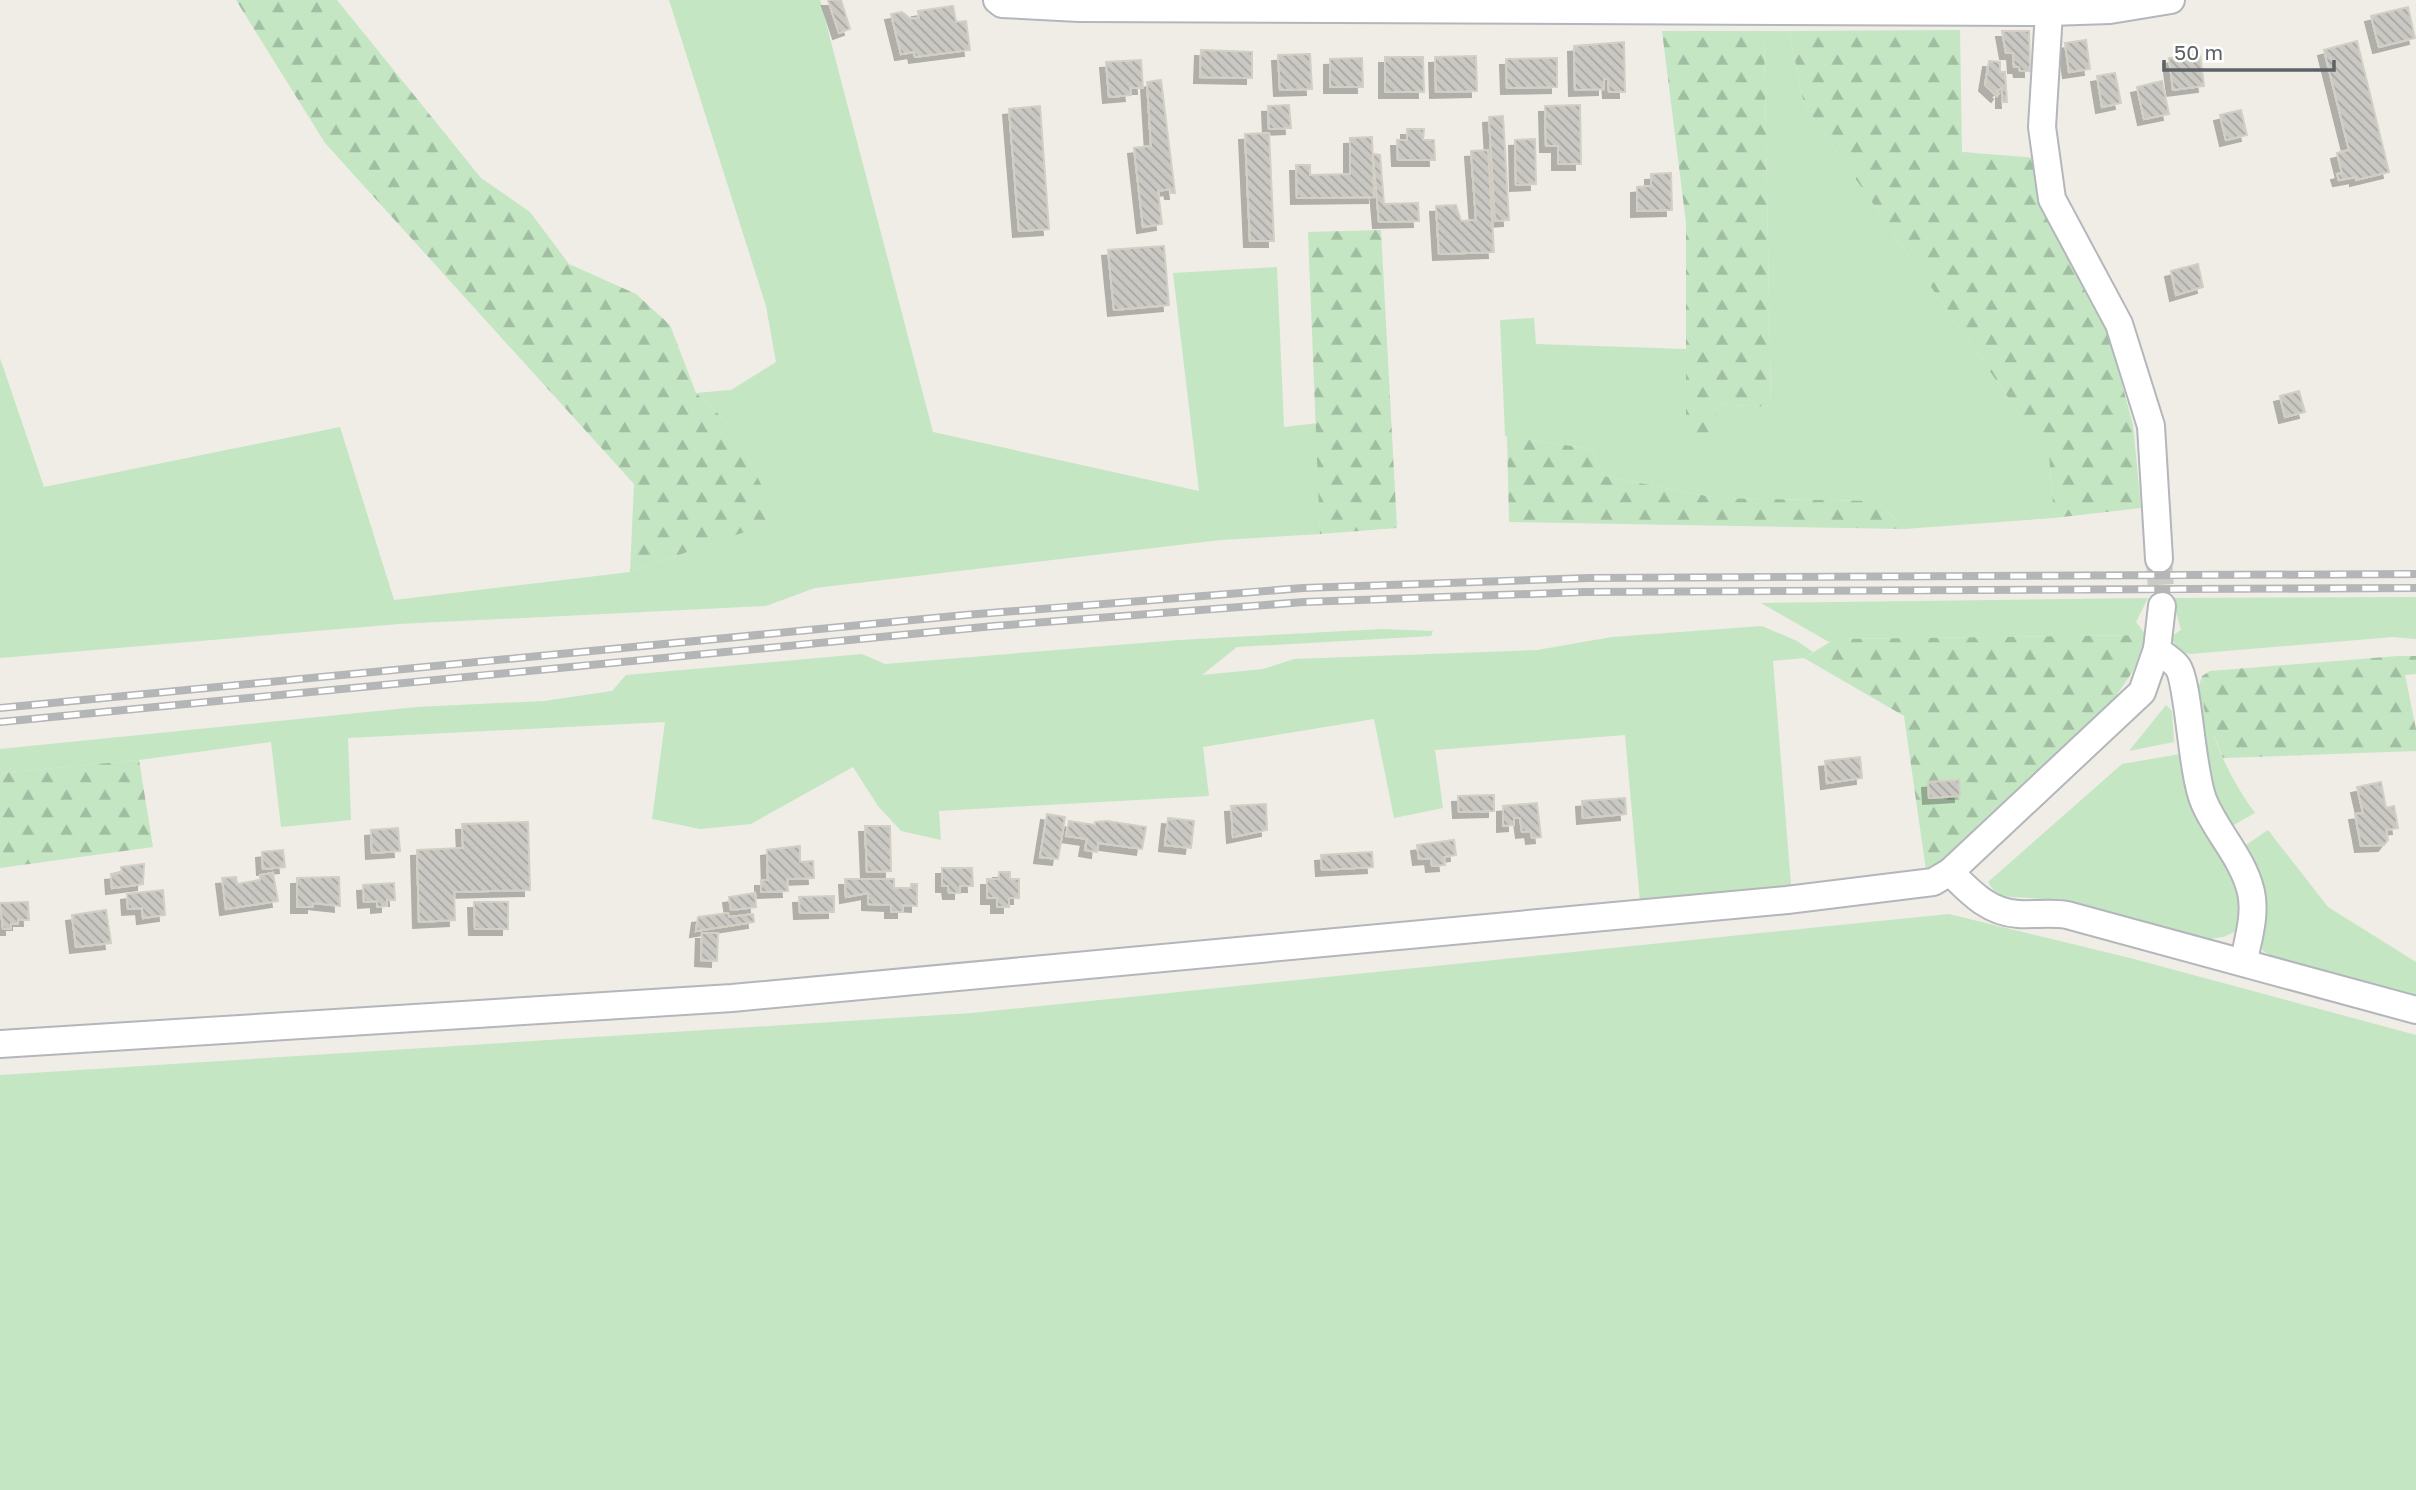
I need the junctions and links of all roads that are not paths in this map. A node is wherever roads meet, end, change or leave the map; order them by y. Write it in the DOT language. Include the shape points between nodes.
graph roads {
  1 [pos="998,0"];
  2 [pos="2171,0"];
  3 [pos="2049,12"];
  4 [pos="2159,559"];
  5 [pos="2162,606"];
  6 [pos="2157,649"];
  7 [pos="1950,872"];
  8 [pos="2244,961"];
  9 [pos="2416,1010"];
  10 [pos="0,1044"];
  1 -- 3 [label="street" via="1002,4 1093,8"];
  2 -- 3 [label="street" via="2110,10"];
  3 -- 4 [label="street" via="2042,127 2052,199 2119,324 2151,426"];
  5 -- 6 [label="street"];
  6 -- 7 [label="street" via="2142,692"];
  6 -- 8 [label="street" via="2179,667 2203,801 2240,864 2251,894 2252,919"];
  7 -- 8 [label="street" via="1991,908 2017,914 2067,915"];
  7 -- 10 [label="street" via="1933,882 1912,886 1787,900 732,998"];
  8 -- 9 [label="street"];
}
